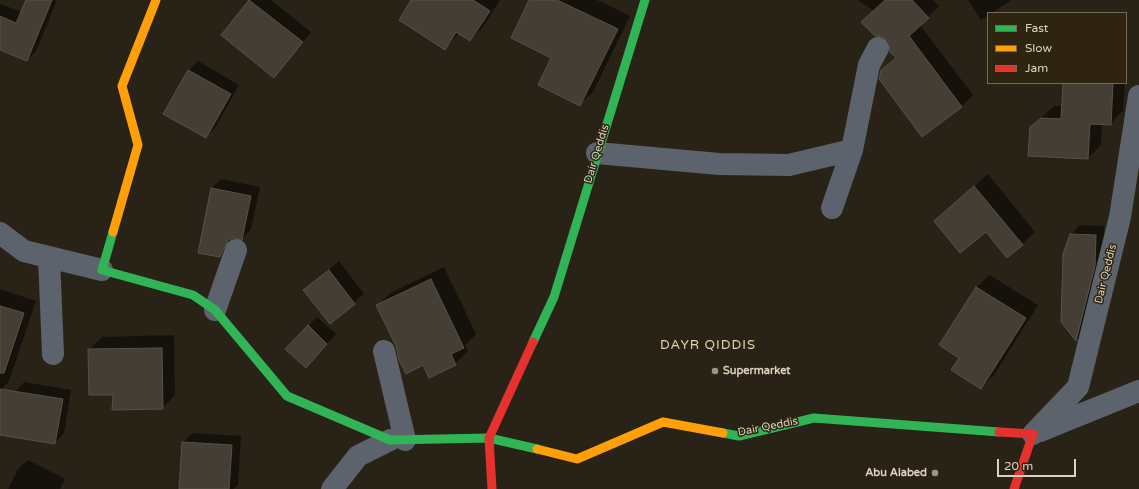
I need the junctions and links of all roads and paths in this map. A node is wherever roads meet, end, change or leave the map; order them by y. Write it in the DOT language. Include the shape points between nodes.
graph roads {
  1 [pos="156,0"];
  2 [pos="644,0"];
  3 [pos="878,48"];
  4 [pos="1139,96"];
  5 [pos="852,150"];
  6 [pos="597,153"];
  7 [pos="832,208"];
  8 [pos="0,233"];
  9 [pos="236,250"];
  10 [pos="49,257"];
  11 [pos="102,270"];
  12 [pos="215,310"];
  13 [pos="384,351"];
  14 [pos="53,354"];
  15 [pos="1139,392"];
  16 [pos="1033,434"];
  17 [pos="489,438"];
  18 [pos="397,440"];
  19 [pos="332,489"];
  20 [pos="492,489"];
  21 [pos="1014,489"];
  1 -- 11 [label="street" via="122,86 138,144"];
  2 -- 6 [label="street, Dair Qeddis"];
  3 -- 5 [label="street" via="869,65"];
  4 -- 16 [label="street, Dair Qeddis" via="1120,217 1078,387"];
  5 -- 6 [label="street" via="789,165 719,164"];
  5 -- 7 [label="street"];
  6 -- 17 [label="street, Dair Qeddis" via="554,297"];
  8 -- 10 [label="street" via="24,251"];
  9 -- 12 [label="street"];
  10 -- 11 [label="street"];
  10 -- 14 [label="street"];
  11 -- 12 [label="street" via="193,295"];
  12 -- 18 [label="street" via="287,396"];
  13 -- 18 [label="street"];
  15 -- 16 [label="street"];
  16 -- 17 [label="street, Dair Qeddis" via="814,418 739,436 664,422 577,459"];
  16 -- 21 [label="street, Dair Qeddis"];
  17 -- 18 [label="street"];
  17 -- 20 [label="street, Dair Qeddis"];
  18 -- 19 [label="street" via="358,456"];
}
